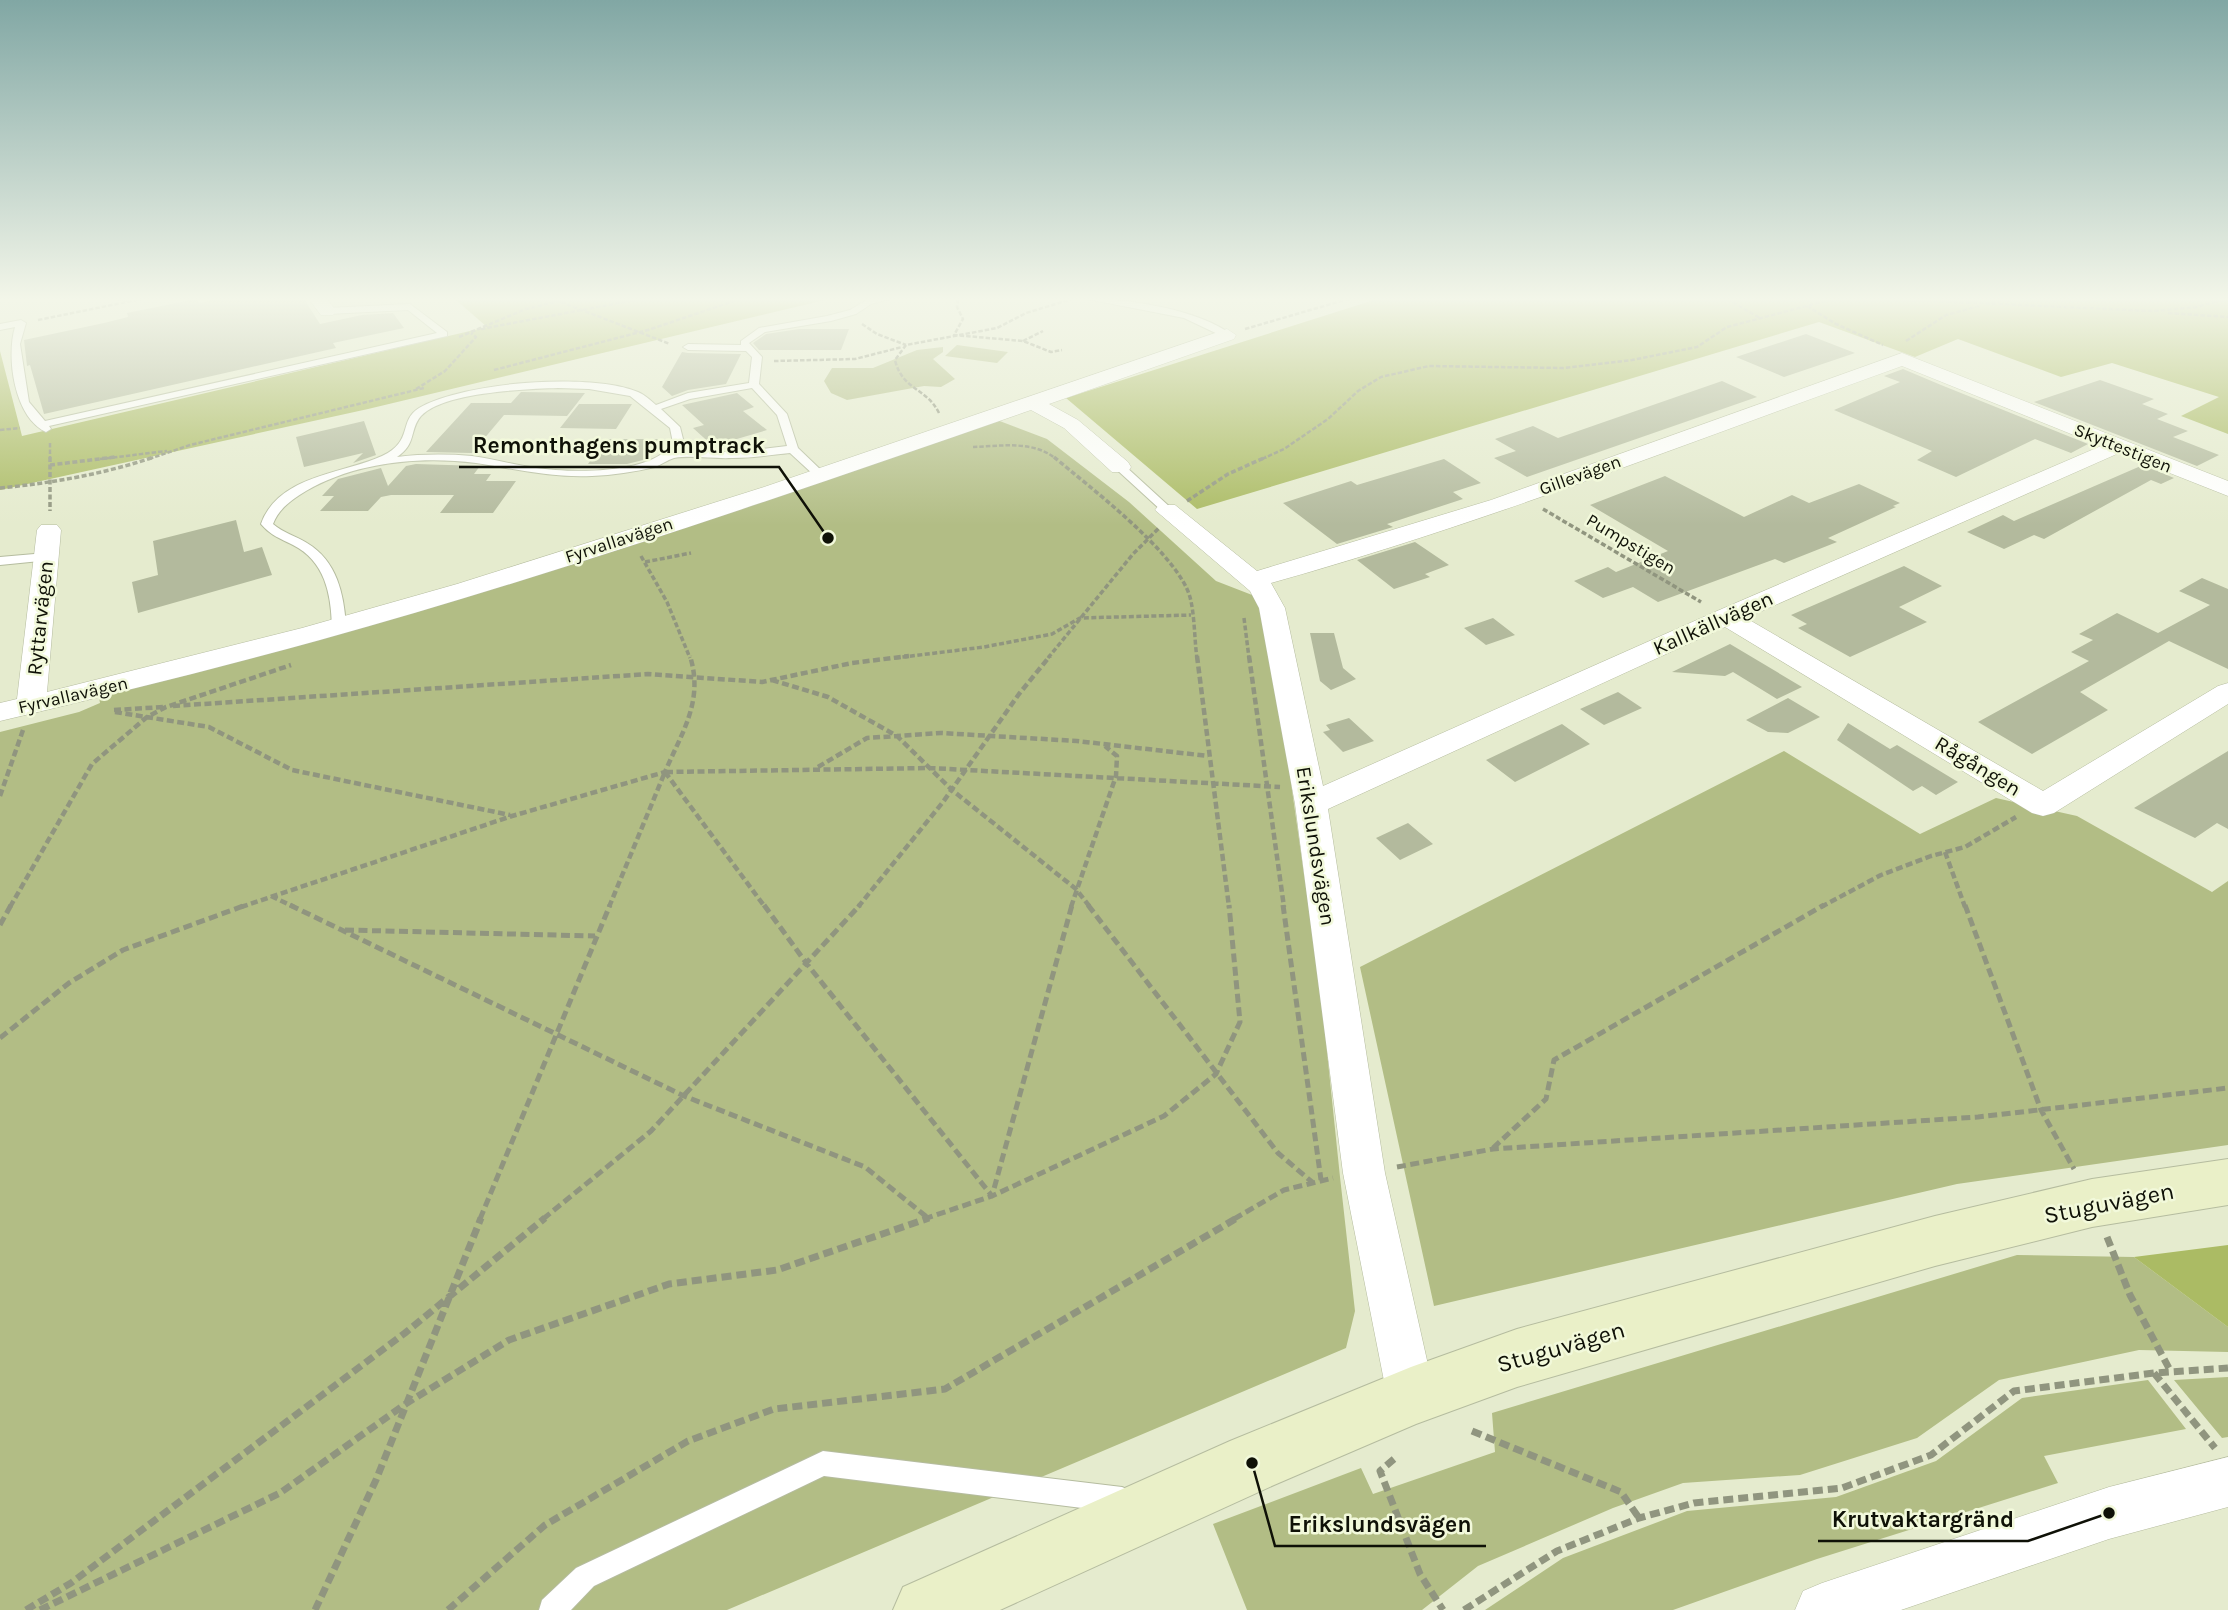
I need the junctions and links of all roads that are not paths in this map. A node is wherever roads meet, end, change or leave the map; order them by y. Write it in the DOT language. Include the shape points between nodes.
graph roads {
  1 [pos="20,374"];
  2 [pos="271,374"];
  3 [pos="755,374"];
  4 [pos="1115,374"];
  5 [pos="1845,374"];
  6 [pos="1946,374"];
  7 [pos="754,385"];
  8 [pos="1033,403"];
  9 [pos="653,409"];
  10 [pos="2118,446"];
  11 [pos="793,449"];
  12 [pos="670,455"];
  13 [pos="373,464"];
  14 [pos="1120,467"];
  15 [pos="818,474"];
  16 [pos="2228,489"];
  17 [pos="1169,511"];
  18 [pos="49,530"];
  19 [pos="46,557"];
  20 [pos="0,561"];
  21 [pos="1248,595"];
  22 [pos="1726,617"];
  23 [pos="338,626"];
  24 [pos="2228,692"];
  25 [pos="32,705"];
  26 [pos="0,712"];
  27 [pos="1309,797"];
  28 [pos="2228,1182"];
  29 [pos="1411,1396"];
  30 [pos="2225,1469"];
  31 [pos="1160,1504"];
  32 [pos="552,1610"];
  33 [pos="926,1610"];
  34 [pos="1822,1610"];
  1 -- 2 [label="lane" via="24,403 44,427"];
  3 -- 7 [label="lane"];
  4 -- 8 [label="street, Fyrvallavägen"];
  5 -- 21 [label="street, Gillevägen" via="1522,496 1351,552"];
  6 -- 10 [label="street, Skyttestigen"];
  7 -- 9 [label="lane" via="688,396"];
  7 -- 11 [label="lane" via="782,414"];
  8 -- 14 [label="street, Erikslundsvägen" via="1071,424"];
  8 -- 15 [label="street, Fyrvallavägen"];
  9 -- 12 [label="lane" via="678,434"];
  9 -- 13 [label="lane" via="626,392 572,385 523,386 462,396 419,412 405,445"];
  10 -- 16 [label="street, Skyttestigen"];
  10 -- 22 [label="street, Kallkällvägen"];
  11 -- 12 [label="lane"];
  11 -- 15 [label="lane"];
  12 -- 13 [label="lane" via="637,469 558,473 451,459"];
  13 -- 23 [label="lane" via="334,472 308,484 278,505 267,524 327,565"];
  14 -- 17 [label="lane, Erikslundsvägen"];
  15 -- 23 [label="street, Fyrvallavägen" via="639,552"];
  17 -- 21 [label="street, Erikslundsvägen"];
  18 -- 19 [label="street, Ryttarvägen"];
  19 -- 20 [label="lane"];
  19 -- 25 [label="street, Ryttarvägen"];
  21 -- 27 [label="street, Erikslundsvägen" via="1261,587 1272,608"];
  22 -- 24 [label="street, Rågången" via="2043,805"];
  22 -- 27 [label="street, Kallkällvägen"];
  23 -- 25 [label="street, Fyrvallavägen"];
  25 -- 26 [label="street, Fyrvallavägen"];
  27 -- 29 [label="street, Erikslundsvägen" via="1364,1173"];
  28 -- 29 [label="main road, Stuguvägen" via="2092,1203 1935,1241 1517,1358"];
  29 -- 31 [label="main road, Stuguvägen"];
  30 -- 34 [label="street"];
  31 -- 32 [label="lane" via="823,1463 585,1577"];
  31 -- 33 [label="main road, Stuguvägen"];
}
